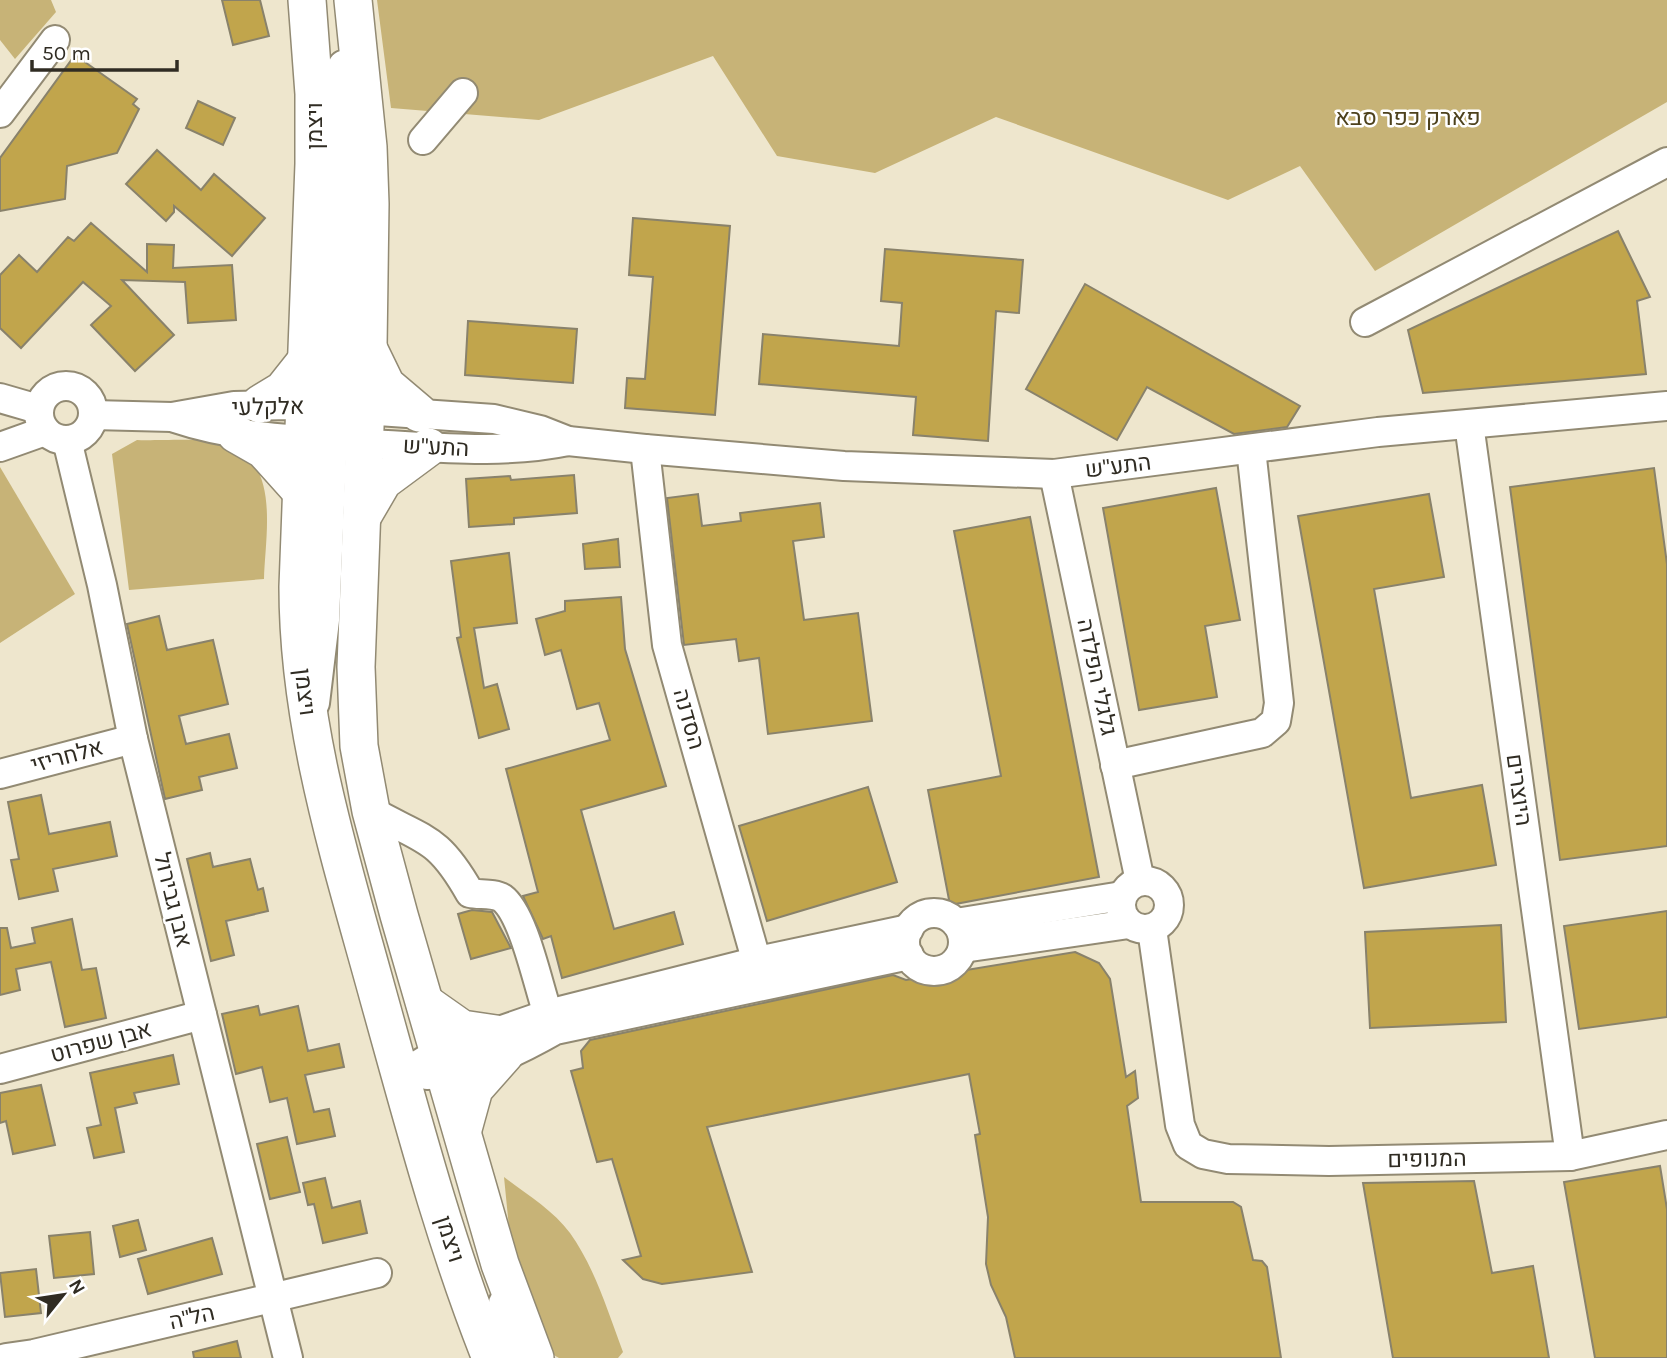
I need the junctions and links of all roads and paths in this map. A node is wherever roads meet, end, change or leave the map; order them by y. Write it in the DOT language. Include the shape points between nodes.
graph roads {
  1 [pos="307,0"];
  2 [pos="337,0"];
  3 [pos="353,0"];
  4 [pos="55,40"];
  5 [pos="463,93"];
  6 [pos="0,113"];
  7 [pos="423,140"];
  8 [pos="1667,162"];
  9 [pos="340,253"];
  10 [pos="1365,322"];
  11 [pos="368,347"];
  12 [pos="306,361"];
  13 [pos="0,398"];
  14 [pos="260,404"];
  15 [pos="1667,406"];
  16 [pos="93,415"];
  17 [pos="172,417"];
  18 [pos="1469,424"];
  19 [pos="333,425"];
  20 [pos="50,427"];
  21 [pos="424,430"];
  22 [pos="236,434"];
  23 [pos="0,447"];
  24 [pos="645,449"];
  25 [pos="1251,449"];
  26 [pos="1054,474"];
  27 [pos="300,490"];
  28 [pos="361,517"];
  29 [pos="325,620"];
  30 [pos="309,729"];
  31 [pos="134,739"];
  32 [pos="359,746"];
  33 [pos="1115,765"];
  34 [pos="0,774"];
  35 [pos="371,811"];
  36 [pos="1131,888"];
  37 [pos="1140,926"];
  38 [pos="959,936"];
  39 [pos="909,942"];
  40 [pos="760,972"];
  41 [pos="425,1003"];
  42 [pos="548,1014"];
  43 [pos="202,1015"];
  44 [pos="511,1044"];
  45 [pos="443,1063"];
  46 [pos="0,1069"];
  47 [pos="400,1076"];
  48 [pos="463,1129"];
  49 [pos="1667,1135"];
  50 [pos="1570,1156"];
  51 [pos="500,1264"];
  52 [pos="377,1273"];
  53 [pos="272,1298"];
  54 [pos="6,1358"];
  55 [pos="288,1358"];
  56 [pos="491,1358"];
  57 [pos="514,1358"];
  58 [pos="535,1358"];
  1 -- 9 [label="street" via="329,80"];
  1 -- 12 [label="main road, ויצמן" via="314,164"];
  2 -- 9 [label="street" via="346,137"];
  3 -- 11 [label="main road, ויצמן" via="368,147"];
  4 -- 6 [label="street"];
  5 -- 7 [label="street"];
  8 -- 10 [label="street"];
  9 -- 19 [label="street"];
  11 -- 19 [label="main road, ויצמן"];
  11 -- 21 [label="main road" via="386,385"];
  12 -- 14 [label="main road" via="283,390"];
  12 -- 19 [label="main road, ויצמן"];
  13 -- 20 [label="street"];
  14 -- 17 [label="street, אלקלעי"];
  14 -- 19 [label="street, אלקלעי"];
  15 -- 18 [label="street, התע\"ש"];
  16 -- 17 [label="street, אלקלעי"];
  16 -- 20 [label="street" via="86,431"];
  16 -- 20 [label="street" via="81,389 68,385 51,389"];
  17 -- 22 [label="street, אלקלעי"];
  18 -- 25 [label="street, התע\"ש"];
  18 -- 50 [label="street, היוצרים"];
  19 -- 21 [label="street, התע\"ש"];
  19 -- 22 [label="street, אלקלעי"];
  19 -- 27 [label="main road, ויצמן"];
  19 -- 28 [label="main road, ויצמן"];
  19 -- 29 [label="street"];
  20 -- 23 [label="street"];
  20 -- 31 [label="street, אבן גבירול" via="102,585"];
  21 -- 24 [label="street, התע\"ש" via="517,424 568,441"];
  21 -- 28 [label="main road"];
  22 -- 27 [label="main road" via="264,450"];
  24 -- 26 [label="street, התע\"ש" via="845,466"];
  24 -- 40 [label="street, הסדנה" via="667,645"];
  25 -- 26 [label="street, התע\"ש"];
  25 -- 33 [label="street" via="1279,704 1276,721 1262,733"];
  26 -- 33 [label="street, גלגלי הפלדה"];
  27 -- 30 [label="main road, ויצמן" via="298,635"];
  28 -- 32 [label="main road, ויצמן" via="356,667"];
  29 -- 30 [label="street"];
  29 -- 32 [label="street" via="337,681"];
  30 -- 47 [label="main road, ויצמן"];
  31 -- 34 [label="street, אלחריזי"];
  31 -- 43 [label="street, אבן גבירול"];
  32 -- 35 [label="main road, ויצמן"];
  33 -- 36 [label="street, גלגלי הפלדה"];
  35 -- 41 [label="main road, ויצמן"];
  35 -- 42 [label="street" via="429,839 452,862 470,893 499,896 512,908 531,953"];
  36 -- 37 [label="street" via="1121,911"];
  36 -- 37 [label="street" via="1156,883 1169,903 1165,919"];
  36 -- 38 [label="street"];
  37 -- 38 [label="street"];
  37 -- 50 [label="street, המנופים" via="1180,1125 1188,1145 1203,1154 1228,1159 1329,1161"];
  38 -- 39 [label="street" via="940,914 931,914 922,916"];
  38 -- 39 [label="street" via="954,964 937,971 920,967"];
  39 -- 40 [label="street"];
  40 -- 42 [label="street"];
  40 -- 44 [label="street"];
  41 -- 44 [label="main road" via="462,1029"];
  41 -- 45 [label="main road, ויצמן"];
  42 -- 44 [label="street"];
  42 -- 44 [label="street"];
  43 -- 46 [label="street, אבן שפרוט"];
  43 -- 53 [label="street, אבן גבירול"];
  44 -- 45 [label="street"];
  44 -- 48 [label="main road" via="474,1089"];
  45 -- 47 [label="street"];
  45 -- 48 [label="main road, ויצמן"];
  47 -- 56 [label="main road, ויצמן"];
  48 -- 51 [label="main road, ויצמן"];
  49 -- 50 [label="street, המנופים"];
  51 -- 57 [label="street" via="504,1316"];
  51 -- 58 [label="main road, ויצמן"];
  52 -- 53 [label="street, הל\"ה"];
  53 -- 54 [label="street, הל\"ה"];
  53 -- 55 [label="street, אבן גבירול"];
}
